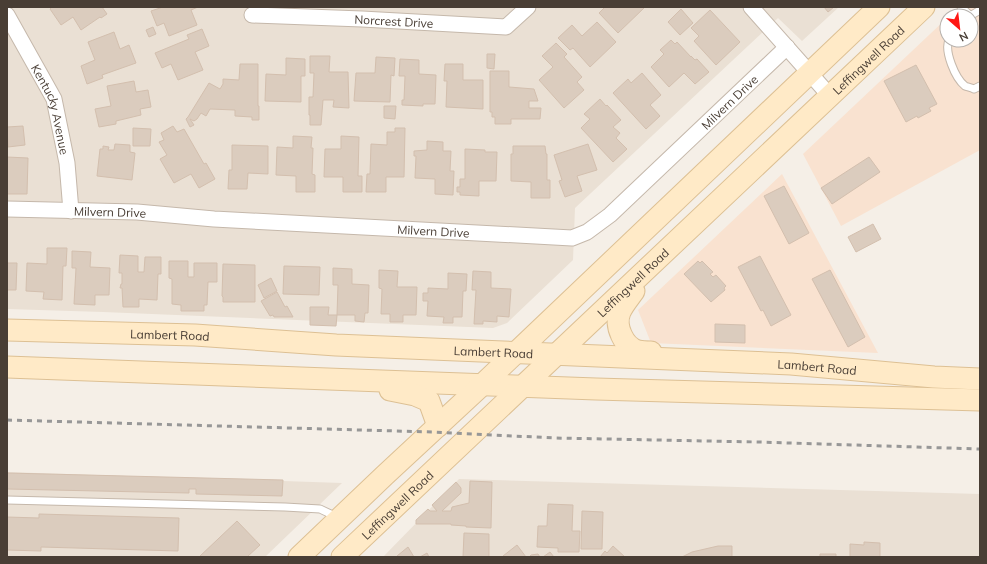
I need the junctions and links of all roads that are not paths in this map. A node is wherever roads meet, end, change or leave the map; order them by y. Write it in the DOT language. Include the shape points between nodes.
graph roads {
  1 [pos="528,7"];
  2 [pos="750,7"];
  3 [pos="879,7"];
  4 [pos="924,7"];
  5 [pos="362,13"];
  6 [pos="7,15"];
  7 [pos="252,16"];
  8 [pos="787,47"];
  9 [pos="948,48"];
  10 [pos="810,72"];
  11 [pos="980,86"];
  12 [pos="830,96"];
  13 [pos="7,209"];
  14 [pos="70,211"];
  15 [pos="651,265"];
  16 [pos="7,330"];
  17 [pos="515,353"];
  18 [pos="556,354"];
  19 [pos="715,361"];
  20 [pos="7,367"];
  21 [pos="980,378"];
  22 [pos="339,379"];
  23 [pos="483,384"];
  24 [pos="524,385"];
  25 [pos="980,400"];
  26 [pos="438,426"];
  27 [pos="7,500"];
  28 [pos="340,518"];
  29 [pos="299,557"];
  30 [pos="342,557"];
  1 -- 5 [label="street, Norcrest Drive" via="506,27"];
  2 -- 8 [label="street"];
  3 -- 10 [label="main road"];
  4 -- 12 [label="main road, Leffingwell Road"];
  5 -- 7 [label="street, Norcrest Drive"];
  6 -- 14 [label="street, Kentucky Avenue" via="54,99 68,162"];
  8 -- 10 [label="street"];
  8 -- 14 [label="street, Milvern Drive" via="610,214 587,232 572,238 214,219 137,212"];
  9 -- 11 [label="lane" via="950,60 966,86 974,89"];
  10 -- 12 [label="street"];
  10 -- 17 [label="main road"];
  12 -- 15 [label="main road, Leffingwell Road"];
  13 -- 14 [label="street, Milvern Drive"];
  15 -- 18 [label="main road, Leffingwell Road"];
  15 -- 19 [label="main road" via="619,313 618,326 628,345 638,350"];
  16 -- 17 [label="main road, Lambert Road" via="195,335 336,345"];
  17 -- 18 [label="main road, Lambert Road"];
  17 -- 23 [label="main road"];
  18 -- 19 [label="main road, Lambert Road"];
  18 -- 24 [label="main road, Leffingwell Road"];
  19 -- 21 [label="main road, Lambert Road"];
  20 -- 22 [label="main road"];
  22 -- 23 [label="main road"];
  22 -- 26 [label="main road" via="416,395 429,401"];
  23 -- 24 [label="main road"];
  23 -- 26 [label="main road"];
  24 -- 25 [label="main road"];
  24 -- 30 [label="main road, Leffingwell Road"];
  26 -- 28 [label="main road"];
  27 -- 28 [label="lane" via="285,507 320,509"];
  28 -- 29 [label="main road"];
}
